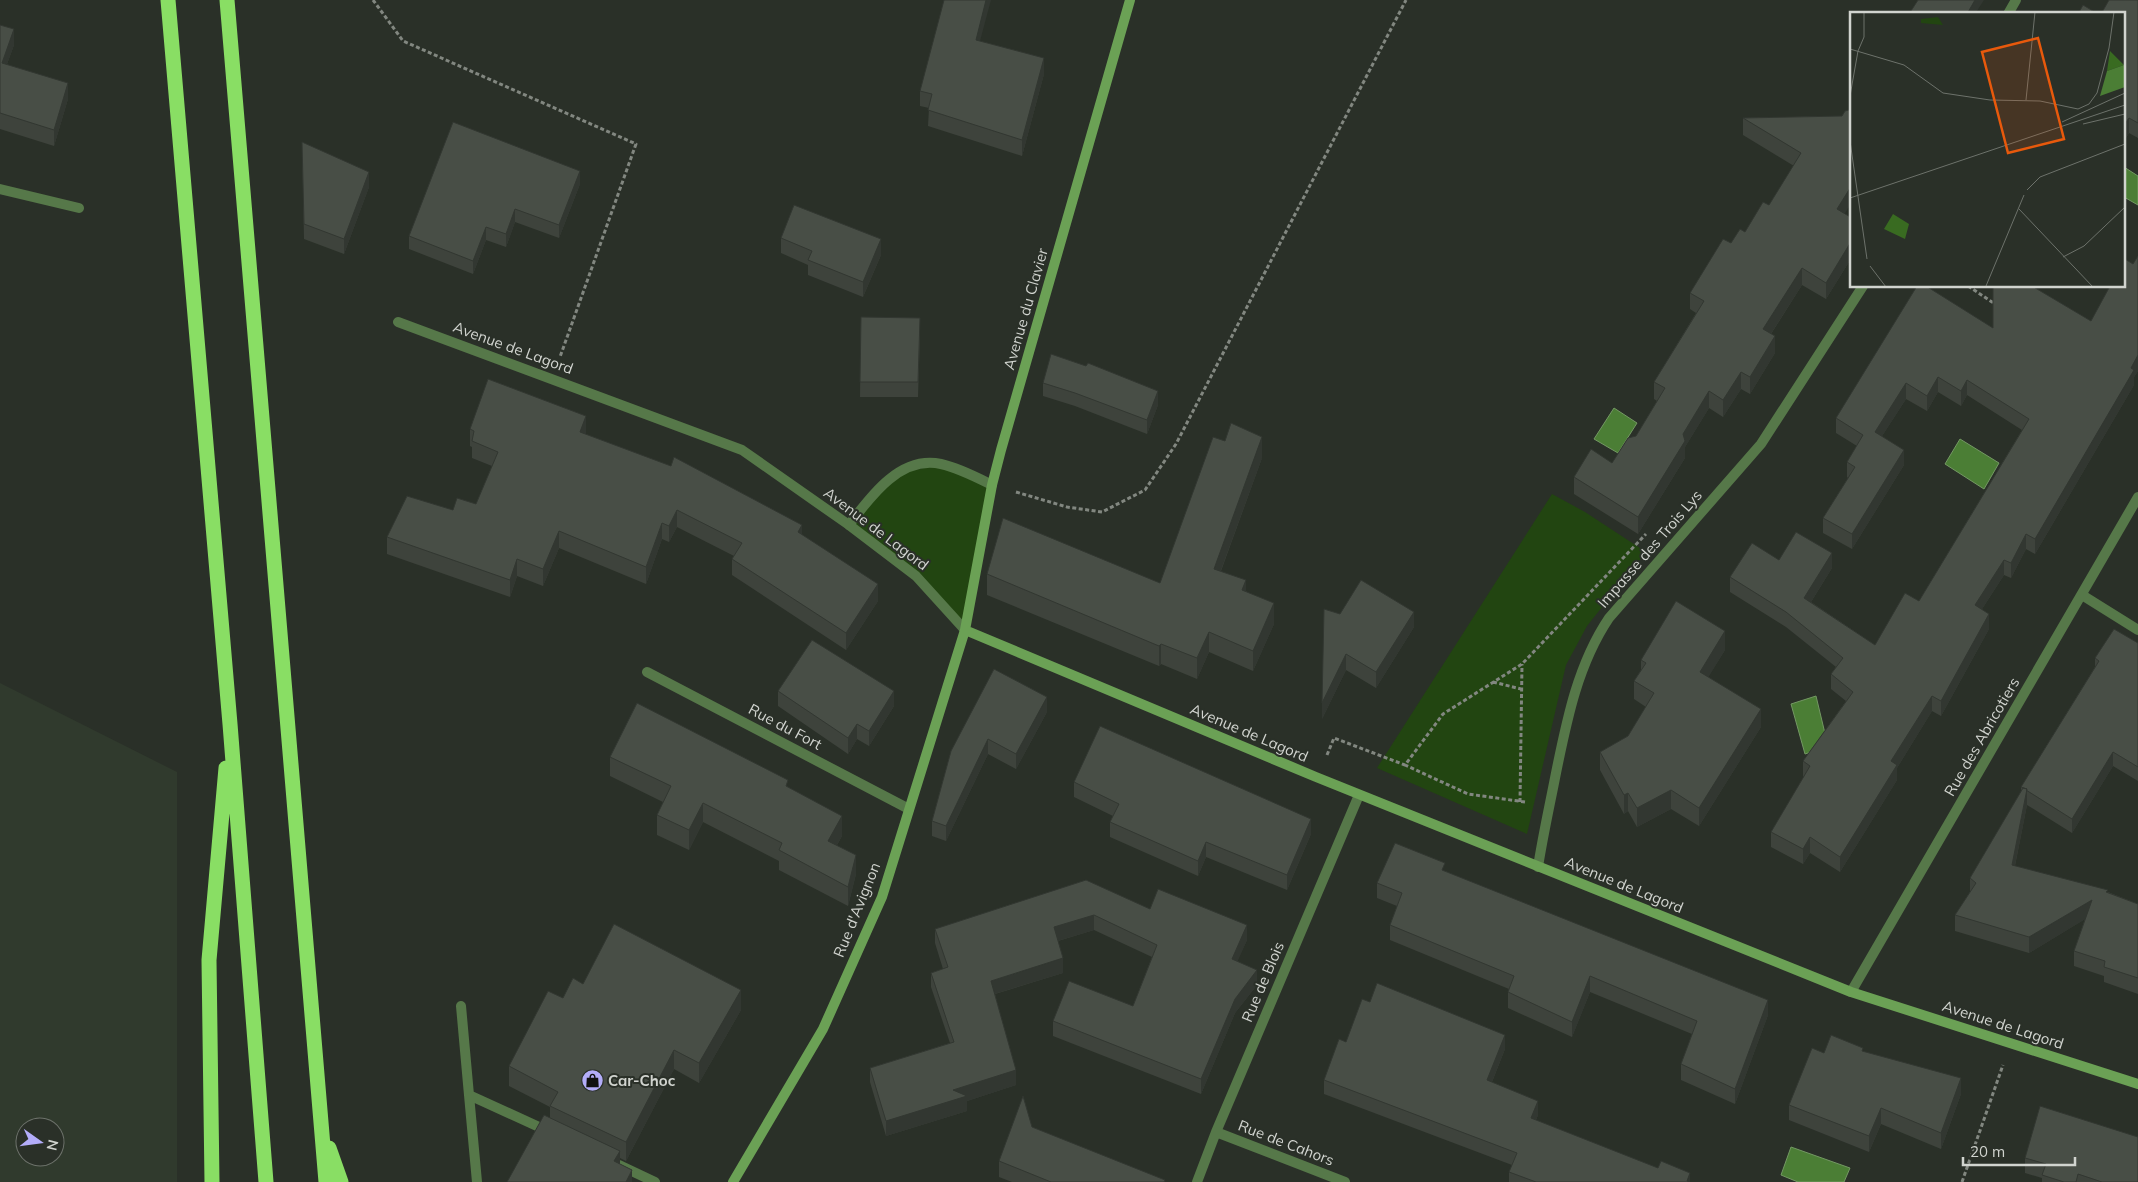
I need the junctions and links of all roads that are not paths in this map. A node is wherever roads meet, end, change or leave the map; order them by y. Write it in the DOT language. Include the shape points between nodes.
graph roads {
  1 [pos="168,0"];
  2 [pos="226,0"];
  3 [pos="1130,0"];
  4 [pos="2016,0"];
  5 [pos="2009,12"];
  6 [pos="0,189"];
  7 [pos="79,208"];
  8 [pos="1862,288"];
  9 [pos="398,322"];
  10 [pos="992,485"];
  11 [pos="2138,497"];
  12 [pos="849,525"];
  13 [pos="2082,595"];
  14 [pos="965,630"];
  15 [pos="2138,630"];
  16 [pos="647,672"];
  17 [pos="230,724"];
  18 [pos="1359,795"];
  19 [pos="909,809"];
  20 [pos="1538,867"];
  21 [pos="1851,992"];
  22 [pos="461,1006"];
  23 [pos="2138,1084"];
  24 [pos="469,1095"];
  25 [pos="322,1128"];
  26 [pos="1216,1132"];
  27 [pos="556,1135"];
  28 [pos="610,1161"];
  29 [pos="212,1182"];
  30 [pos="266,1182"];
  31 [pos="326,1182"];
  32 [pos="341,1182"];
  33 [pos="477,1182"];
  34 [pos="655,1182"];
  35 [pos="733,1182"];
  36 [pos="1198,1182"];
  37 [pos="1344,1182"];
  1 -- 17 [label="highway"];
  2 -- 25 [label="highway"];
  3 -- 10 [label="street, Avenue du Clavier"];
  4 -- 5 [label="street"];
  6 -- 7 [label="street"];
  8 -- 20 [label="street, Impasse des Trois Lys" via="1762,444 1615,611 1597,636 1585,660 1566,725"];
  9 -- 12 [label="street, Avenue de Lagord" via="742,450"];
  10 -- 12 [label="street" via="940,464 917,465 894,475 874,492"];
  10 -- 14 [label="street, Avenue du Clavier"];
  11 -- 13 [label="street, Rue des Abricotiers"];
  12 -- 14 [label="street, Avenue de Lagord" via="916,576"];
  13 -- 15 [label="street"];
  13 -- 21 [label="street, Rue des Abricotiers"];
  14 -- 18 [label="street, Avenue de Lagord"];
  14 -- 19 [label="street, Rue d'Avignon"];
  16 -- 19 [label="street, Rue du Fort"];
  17 -- 29 [label="highway" via="209,960"];
  17 -- 30 [label="highway"];
  18 -- 20 [label="street, Avenue de Lagord"];
  18 -- 26 [label="street, Rue de Blois"];
  19 -- 35 [label="street, Rue d'Avignon" via="882,897 823,1029"];
  20 -- 21 [label="street, Avenue de Lagord"];
  21 -- 23 [label="street, Avenue de Lagord"];
  22 -- 24 [label="street"];
  24 -- 27 [label="street"];
  24 -- 33 [label="street"];
  25 -- 31 [label="highway"];
  25 -- 32 [label="highway"];
  26 -- 36 [label="street, Rue de Blois"];
  26 -- 37 [label="street, Rue de Cahors"];
  28 -- 34 [label="street"];
}
